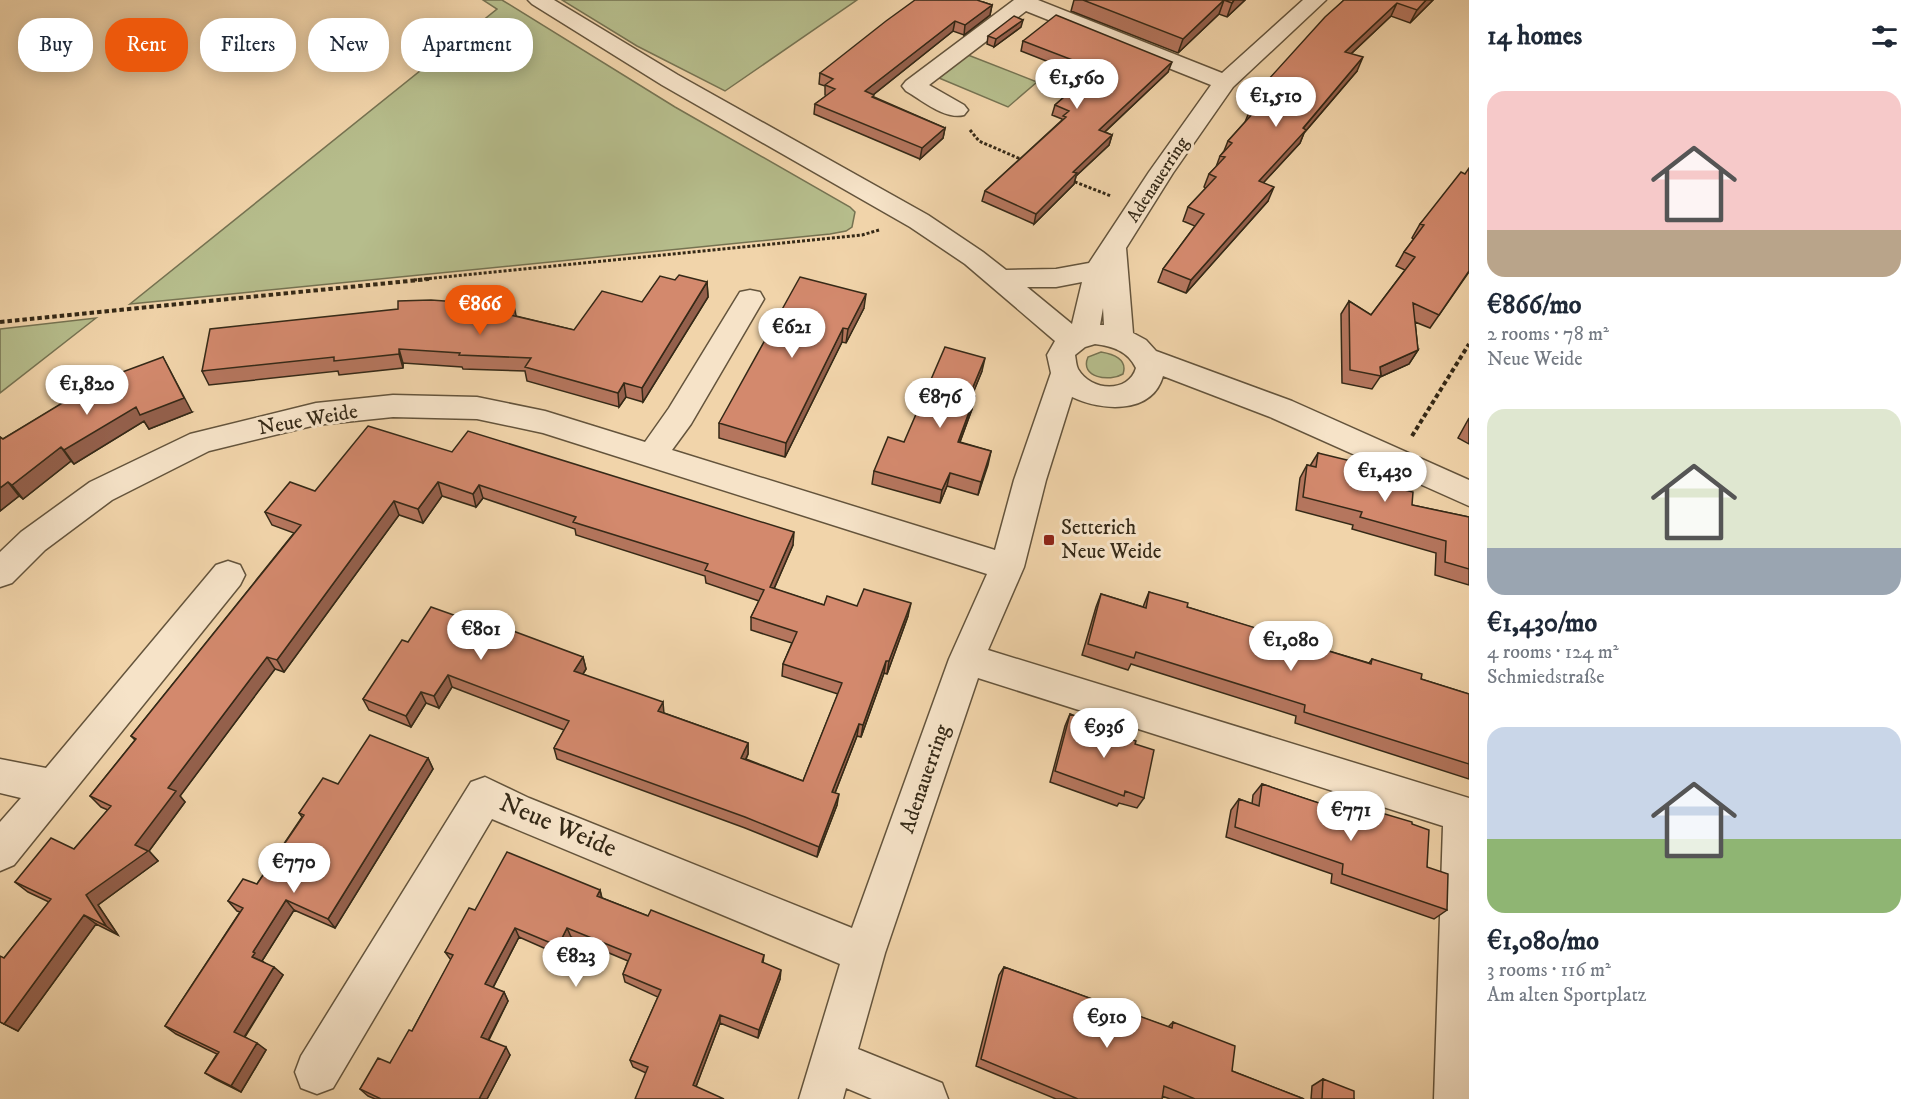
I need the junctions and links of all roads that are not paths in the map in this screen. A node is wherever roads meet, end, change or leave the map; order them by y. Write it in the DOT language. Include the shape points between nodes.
graph roads {
  1 [pos="539,0"];
  2 [pos="1315,0"];
  3 [pos="1025,1"];
  4 [pos="1225,82"];
  5 [pos="956,110"];
  6 [pos="1106,260"];
  7 [pos="1000,279"];
  8 [pos="750,299"];
  9 [pos="1078,338"];
  10 [pos="1119,338"];
  11 [pos="1147,372"];
  12 [pos="1075,382"];
  13 [pos="651,457"];
  14 [pos="1469,494"];
  15 [pos="1007,567"];
  16 [pos="0,573"];
  17 [pos="228,575"];
  18 [pos="967,659"];
  19 [pos="0,776"];
  20 [pos="54,787"];
  21 [pos="0,852"];
  22 [pos="864,953"];
  23 [pos="317,1072"];
  24 [pos="827,1080"];
  25 [pos="926,1099"];
  26 [pos="1456,1099"];
  1 -- 7 [label="street" via="670,80 919,221"];
  2 -- 4 [label="street, Adenauerring"];
  3 -- 4 [label="street"];
  3 -- 5 [label="street" via="914,86"];
  4 -- 6 [label="street, Adenauerring" via="1161,171"];
  6 -- 7 [label="street" via="1056,278"];
  6 -- 9 [label="street, Adenauerring"];
  6 -- 10 [label="street"];
  7 -- 9 [label="street"];
  8 -- 13 [label="street"];
  9 -- 10 [label="street" via="1095,334"];
  9 -- 12 [label="street" via="1065,346 1061,355"];
  10 -- 11 [label="street" via="1136,347"];
  11 -- 12 [label="street" via="1139,391 1113,397"];
  11 -- 14 [label="street" via="1281,409"];
  12 -- 15 [label="street, Adenauerring" via="1035,462"];
  13 -- 15 [label="street, Neue Weide"];
  13 -- 16 [label="street, Neue Weide" via="545,422 477,408 393,406 316,414 201,442 101,491 33,541"];
  15 -- 18 [label="street, Adenauerring"];
  17 -- 20 [label="street"];
  18 -- 22 [label="street, Adenauerring"];
  18 -- 26 [label="street" via="1463,814"];
  19 -- 20 [label="street"];
  20 -- 21 [label="street"];
  22 -- 23 [label="street, Neue Weide" via="484,795"];
  22 -- 24 [label="street, Adenauerring"];
  24 -- 25 [label="street"];
}
